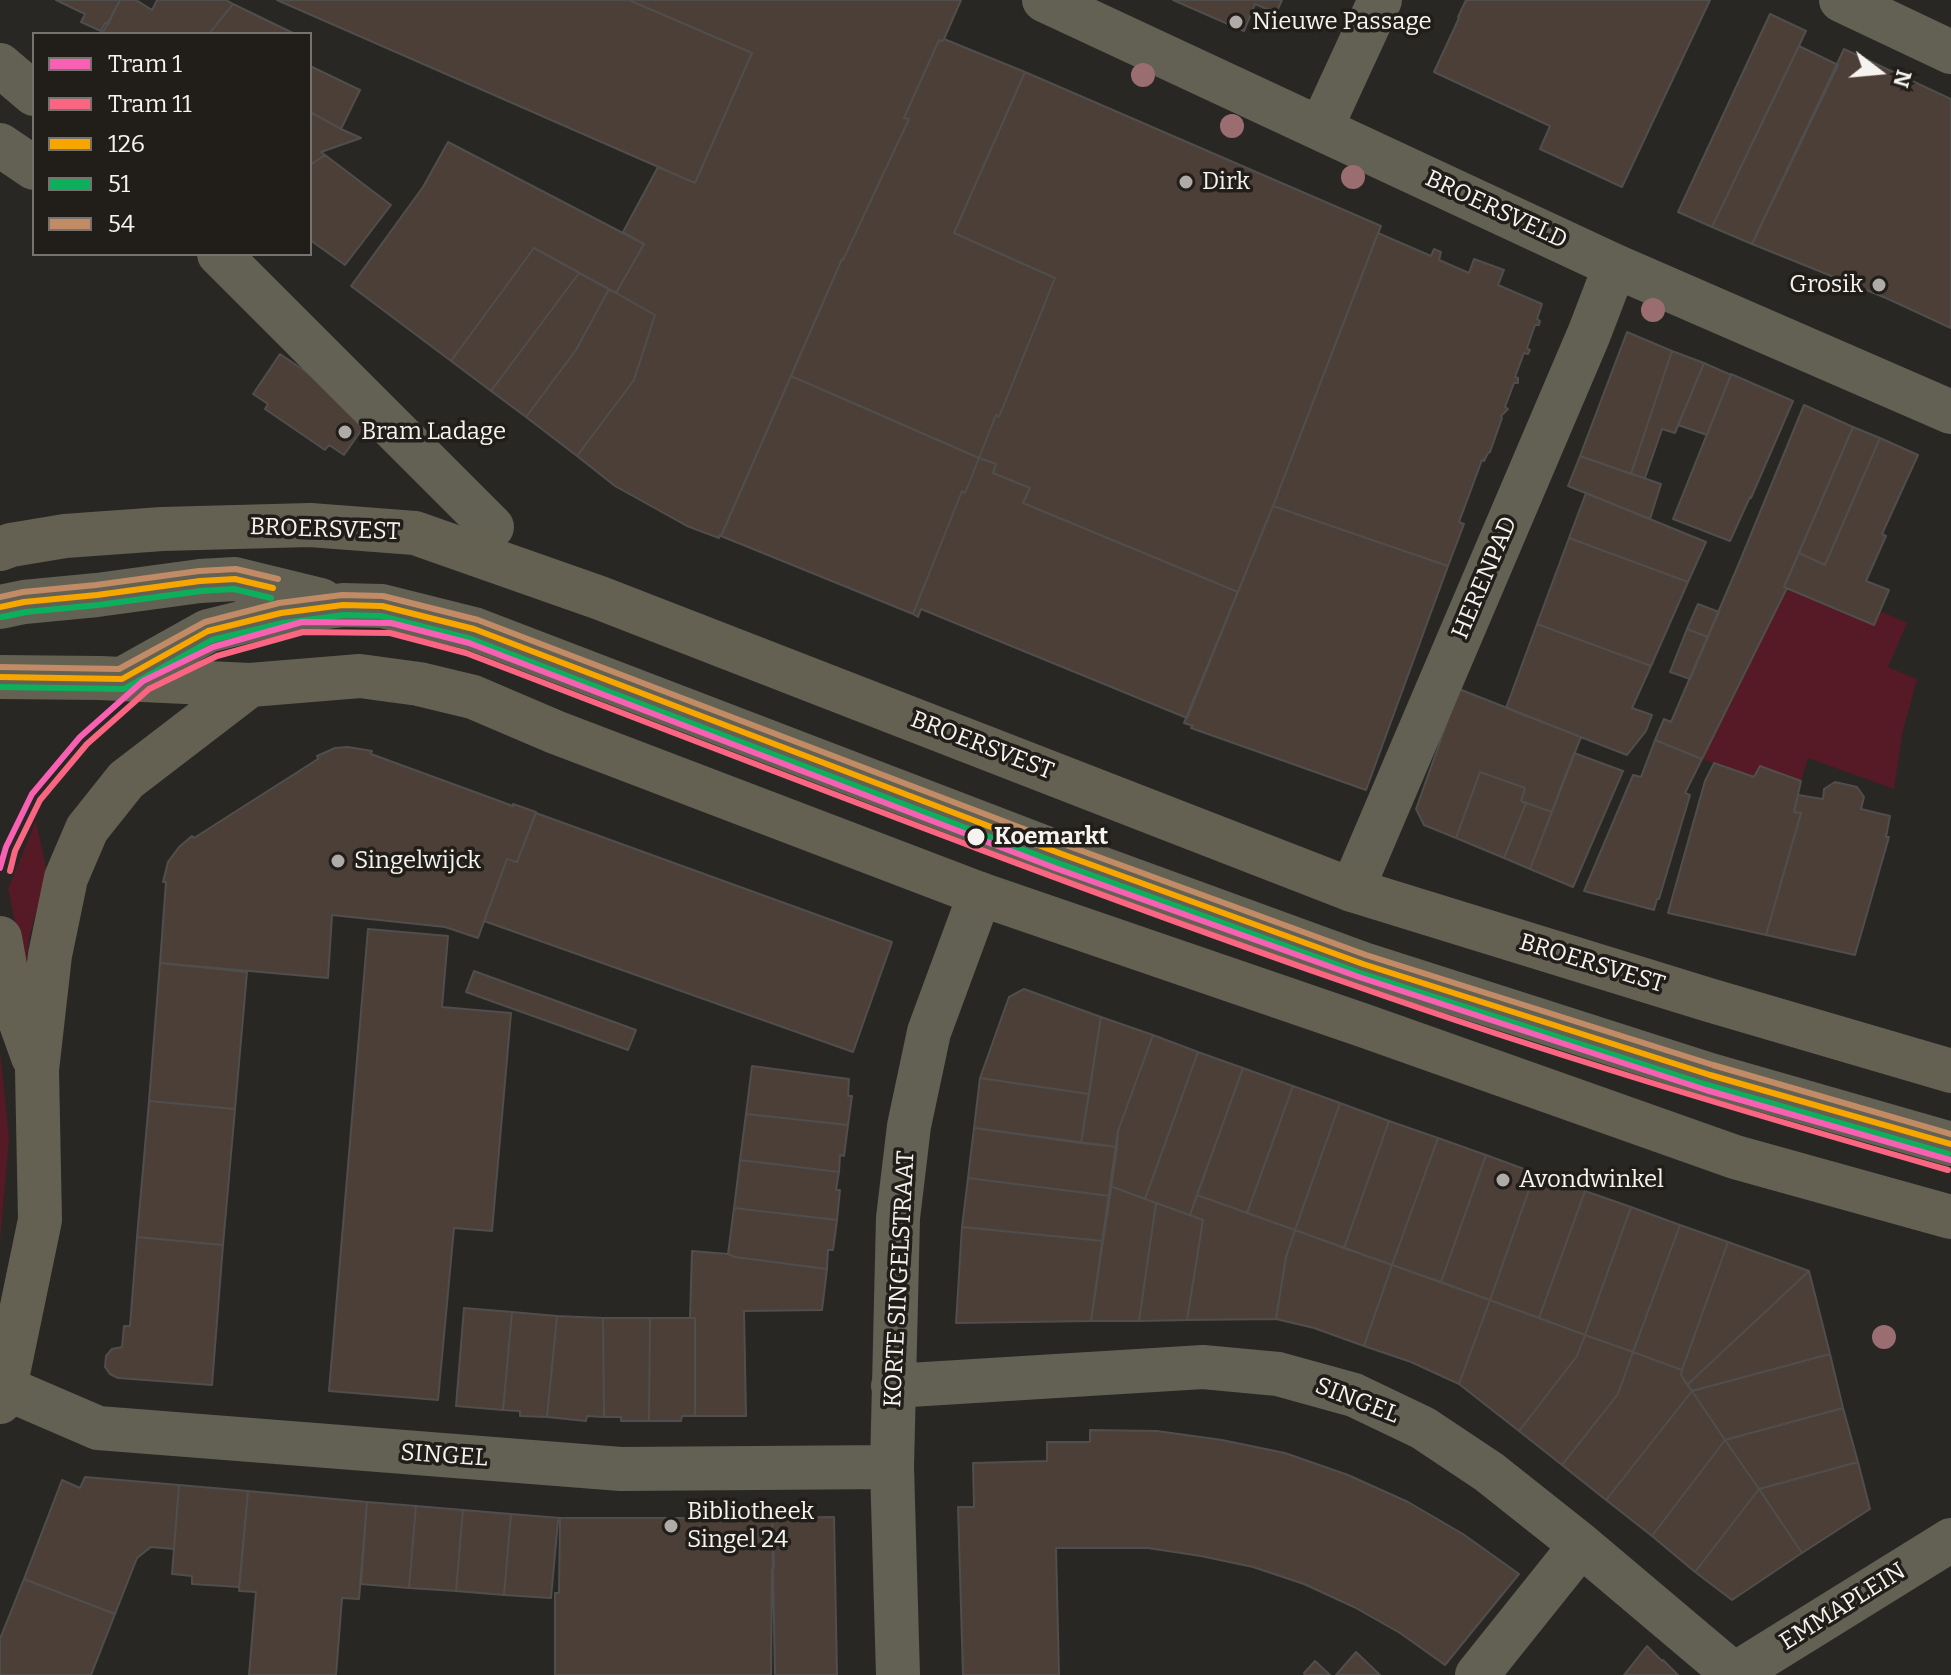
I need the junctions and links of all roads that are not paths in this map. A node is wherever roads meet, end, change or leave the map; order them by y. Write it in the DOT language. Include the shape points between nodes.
graph roads {
  1 [pos="1044,0"];
  2 [pos="1380,0"];
  3 [pos="1841,0"];
  4 [pos="1951,52"];
  5 [pos="0,65"];
  6 [pos="32,92"];
  7 [pos="1321,128"];
  8 [pos="0,145"];
  9 [pos="32,167"];
  10 [pos="221,256"];
  11 [pos="1615,266"];
  12 [pos="1951,412"];
  13 [pos="492,527"];
  14 [pos="0,549"];
  15 [pos="343,605"];
  16 [pos="0,607"];
  17 [pos="0,677"];
  18 [pos="122,679"];
  19 [pos="250,685"];
  20 [pos="1352,890"];
  21 [pos="980,894"];
  22 [pos="0,938"];
  23 [pos="37,1070"];
  24 [pos="1951,1071"];
  25 [pos="1951,1144"];
  26 [pos="1951,1217"];
  27 [pos="893,1386"];
  28 [pos="3,1395"];
  29 [pos="892,1467"];
  30 [pos="1951,1540"];
  31 [pos="1581,1545"];
  32 [pos="898,1675"];
  33 [pos="1477,1675"];
  34 [pos="1735,1675"];
  1 -- 7 [label="street, BROERSVELD"];
  2 -- 7 [label="street"];
  3 -- 4 [label="street"];
  5 -- 6 [label="street"];
  7 -- 11 [label="street, BROERSVELD"];
  8 -- 9 [label="street"];
  10 -- 13 [label="street"];
  11 -- 12 [label="street, BROERSVELD"];
  11 -- 20 [label="street, HERENPAD"];
  14 -- 20 [label="main road, BROERSVEST" via="65,536 162,529 310,525 415,533 600,598"];
  15 -- 16 [label="street" via="235,579"];
  15 -- 18 [label="street" via="208,631"];
  15 -- 25 [label="street" via="382,606 474,629 1363,964 1710,1075"];
  17 -- 18 [label="main road"];
  18 -- 19 [label="main road"];
  19 -- 21 [label="main road" via="360,676 473,697"];
  19 -- 23 [label="main road" via="126,780 87,829 66,878 57,919"];
  20 -- 24 [label="main road, BROERSVEST"];
  21 -- 26 [label="main road" via="1735,1157"];
  21 -- 27 [label="street, KORTE SINGELSTRAAT" via="929,1032 909,1126 898,1218"];
  22 -- 23 [label="main road" via="10,993"];
  23 -- 28 [label="main road" via="40,1220"];
  27 -- 29 [label="street, KORTE SINGELSTRAAT"];
  27 -- 31 [label="street, SINGEL" via="1203,1367 1278,1374 1354,1395 1423,1428"];
  28 -- 29 [label="street, SINGEL" via="98,1428 621,1469"];
  29 -- 32 [label="street, KORTE SINGELSTRAAT"];
  30 -- 34 [label="street, EMMAPLEIN"];
  31 -- 33 [label="street"];
  31 -- 34 [label="street, SINGEL"];
}
